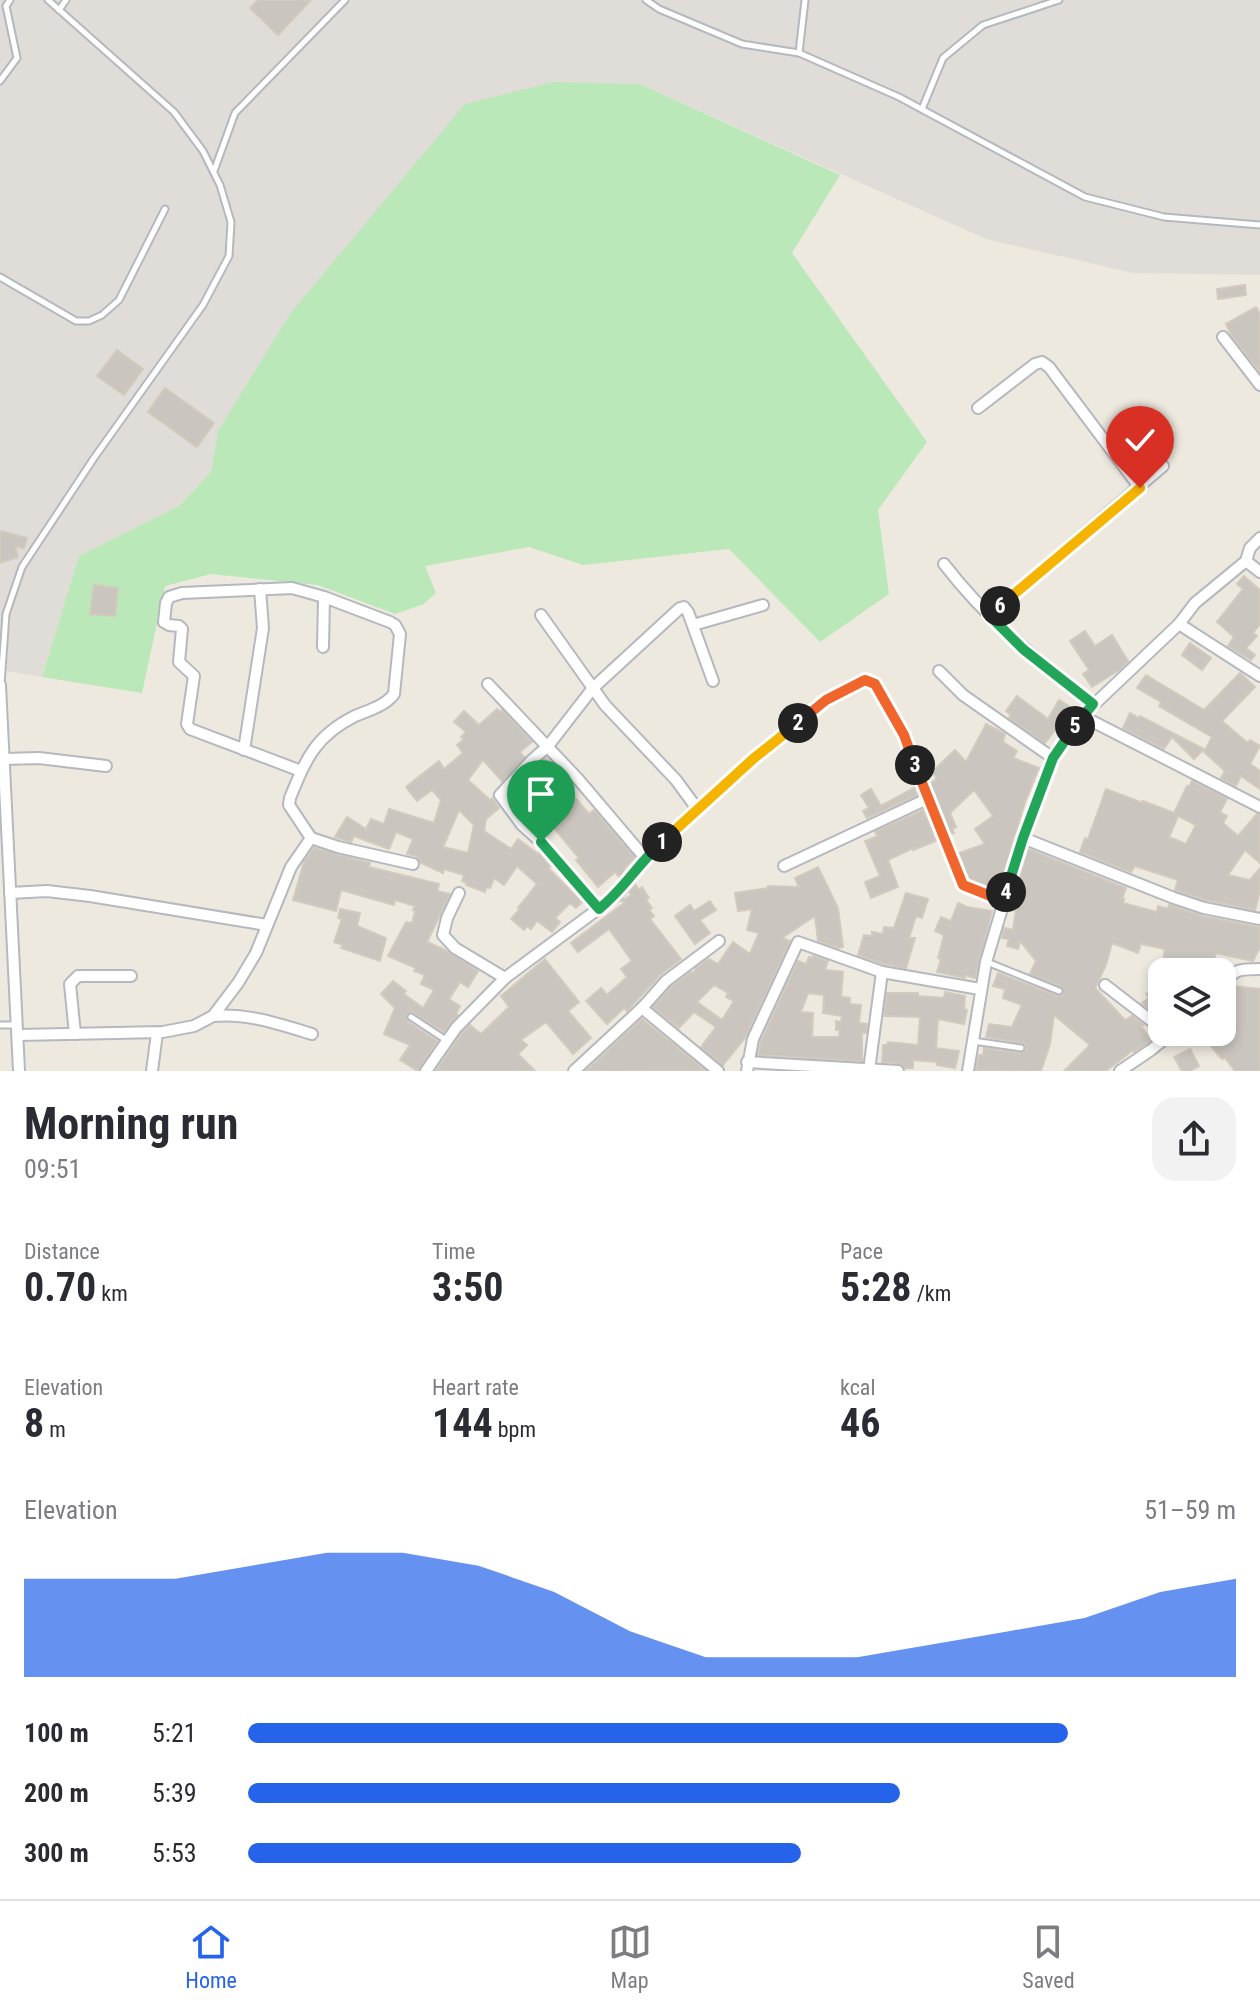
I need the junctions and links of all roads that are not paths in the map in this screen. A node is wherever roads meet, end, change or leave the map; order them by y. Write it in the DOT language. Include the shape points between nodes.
graph roads {
  1 [pos="48,0"];
  2 [pos="66,0"];
  3 [pos="345,0"];
  4 [pos="646,0"];
  5 [pos="805,0"];
  6 [pos="1059,0"];
  7 [pos="5,4"];
  8 [pos="59,10"];
  9 [pos="799,53"];
  10 [pos="0,81"];
  11 [pos="922,109"];
  12 [pos="213,171"];
  13 [pos="165,209"];
  14 [pos="1260,225"];
  15 [pos="0,277"];
  16 [pos="1223,337"];
  17 [pos="1260,385"];
  18 [pos="978,408"];
  19 [pos="1163,466"];
  20 [pos="1140,488"];
  21 [pos="1260,538"];
  22 [pos="1246,561"];
  23 [pos="944,564"];
  24 [pos="1260,572"];
  25 [pos="260,589"];
  26 [pos="324,597"];
  27 [pos="763,605"];
  28 [pos="541,615"];
  29 [pos="989,615"];
  30 [pos="1179,624"];
  31 [pos="693,625"];
  32 [pos="323,647"];
  33 [pos="939,671"];
  34 [pos="1260,676"];
  35 [pos="713,681"];
  36 [pos="488,684"];
  37 [pos="0,685"];
  38 [pos="593,688"];
  39 [pos="1093,704"];
  40 [pos="1082,716"];
  41 [pos="548,746"];
  42 [pos="244,750"];
  43 [pos="1053,758"];
  44 [pos="4,759"];
  45 [pos="106,766"];
  46 [pos="301,771"];
  47 [pos="927,799"];
  48 [pos="3,805"];
  49 [pos="1260,807"];
  50 [pos="698,810"];
  51 [pos="311,838"];
  52 [pos="1023,838"];
  53 [pos="4,844"];
  54 [pos="645,858"];
  55 [pos="413,864"];
  56 [pos="784,866"];
  57 [pos="5,892"];
  58 [pos="459,893"];
  59 [pos="1003,901"];
  60 [pos="599,909"];
  61 [pos="1260,919"];
  62 [pos="267,925"];
  63 [pos="719,941"];
  64 [pos="986,962"];
  65 [pos="1260,969"];
  66 [pos="882,972"];
  67 [pos="1236,972"];
  68 [pos="131,976"];
  69 [pos="505,978"];
  70 [pos="1105,985"];
  71 [pos="980,989"];
  72 [pos="1059,991"];
  73 [pos="642,1008"];
  74 [pos="213,1016"];
  75 [pos="411,1017"];
  76 [pos="1148,1017"];
  77 [pos="0,1025"];
  78 [pos="18,1030"];
  79 [pos="157,1033"];
  80 [pos="75,1034"];
  81 [pos="312,1034"];
  82 [pos="447,1041"];
  83 [pos="972,1041"];
  84 [pos="1155,1046"];
  85 [pos="1021,1048"];
  86 [pos="747,1066"];
  87 [pos="815,1068"];
  88 [pos="869,1070"];
  89 [pos="19,1071"];
  90 [pos="152,1071"];
  91 [pos="426,1071"];
  92 [pos="574,1071"];
  93 [pos="718,1071"];
  94 [pos="898,1071"];
  95 [pos="968,1071"];
  96 [pos="1120,1071"];
  1 -- 8 [label="lane"];
  2 -- 8 [label="lane"];
  3 -- 12 [label="lane" via="235,113"];
  4 -- 9 [label="lane" via="742,44"];
  5 -- 9 [label="lane"];
  6 -- 11 [label="lane" via="983,25 943,58"];
  7 -- 10 [label="lane" via="17,58"];
  8 -- 12 [label="lane" via="174,112"];
  9 -- 11 [label="lane"];
  11 -- 14 [label="lane" via="1085,197 1164,217"];
  12 -- 37 [label="lane" via="231,222 229,256 203,305 22,567 6,614"];
  13 -- 15 [label="lane" via="119,300 89,321 76,321"];
  16 -- 17 [label="street"];
  18 -- 20 [label="street" via="1042,362"];
  19 -- 20 [label="street"];
  20 -- 29 [label="street"];
  21 -- 22 [label="street"];
  22 -- 24 [label="street"];
  22 -- 30 [label="street" via="1195,603"];
  23 -- 29 [label="street"];
  25 -- 26 [label="street" via="292,588"];
  25 -- 42 [label="street" via="263,628"];
  25 -- 42 [label="street" via="169,597 164,622 179,626 179,662 194,676 190,729"];
  26 -- 32 [label="street"];
  26 -- 46 [label="street" via="399,629 394,694 322,738"];
  27 -- 31 [label="street"];
  28 -- 38 [label="street"];
  29 -- 39 [label="street"];
  30 -- 34 [label="street"];
  30 -- 39 [label="street"];
  31 -- 35 [label="street"];
  31 -- 38 [label="street" via="680,608"];
  33 -- 43 [label="street" via="963,695"];
  36 -- 41 [label="street"];
  37 -- 44 [label="street"];
  38 -- 41 [label="street"];
  38 -- 50 [label="street"];
  39 -- 40 [label="street"];
  40 -- 43 [label="street"];
  40 -- 49 [label="street"];
  41 -- 54 [label="street"];
  41 -- 60 [label="street" via="500,795"];
  42 -- 46 [label="street"];
  43 -- 52 [label="street"];
  44 -- 45 [label="street"];
  44 -- 48 [label="street"];
  46 -- 51 [label="street" via="289,805"];
  47 -- 50 [label="street" via="904,735 875,684 865,680 826,700"];
  47 -- 56 [label="street"];
  47 -- 59 [label="street" via="963,885"];
  48 -- 53 [label="street"];
  50 -- 54 [label="street"];
  51 -- 55 [label="street"];
  51 -- 62 [label="street" via="291,867"];
  52 -- 59 [label="street"];
  52 -- 61 [label="street" via="1174,898"];
  53 -- 57 [label="street"];
  54 -- 60 [label="street"];
  57 -- 62 [label="street" via="90,896"];
  57 -- 78 [label="street"];
  58 -- 69 [label="street" via="443,935"];
  59 -- 64 [label="street"];
  60 -- 69 [label="street"];
  62 -- 74 [label="street" via="256,953"];
  63 -- 73 [label="street" via="666,981"];
  64 -- 71 [label="street"];
  64 -- 72 [label="lane"];
  65 -- 67 [label="street"];
  66 -- 71 [label="street"];
  66 -- 86 [label="street" via="798,942 753,1039"];
  66 -- 88 [label="street"];
  68 -- 80 [label="street" via="73,979"];
  69 -- 82 [label="street"];
  70 -- 76 [label="street"];
  71 -- 83 [label="street"];
  73 -- 92 [label="street"];
  73 -- 93 [label="street"];
  74 -- 79 [label="street" via="194,1026"];
  74 -- 81 [label="street" via="258,1018"];
  75 -- 82 [label="lane"];
  77 -- 78 [label="lane"];
  78 -- 80 [label="street"];
  78 -- 89 [label="street"];
  79 -- 80 [label="street"];
  79 -- 90 [label="street"];
  82 -- 91 [label="street"];
  83 -- 85 [label="lane"];
  83 -- 95 [label="street"];
  84 -- 96 [label="street"];
  86 -- 87 [label="street"];
  87 -- 88 [label="street"];
  88 -- 94 [label="street"];
}
